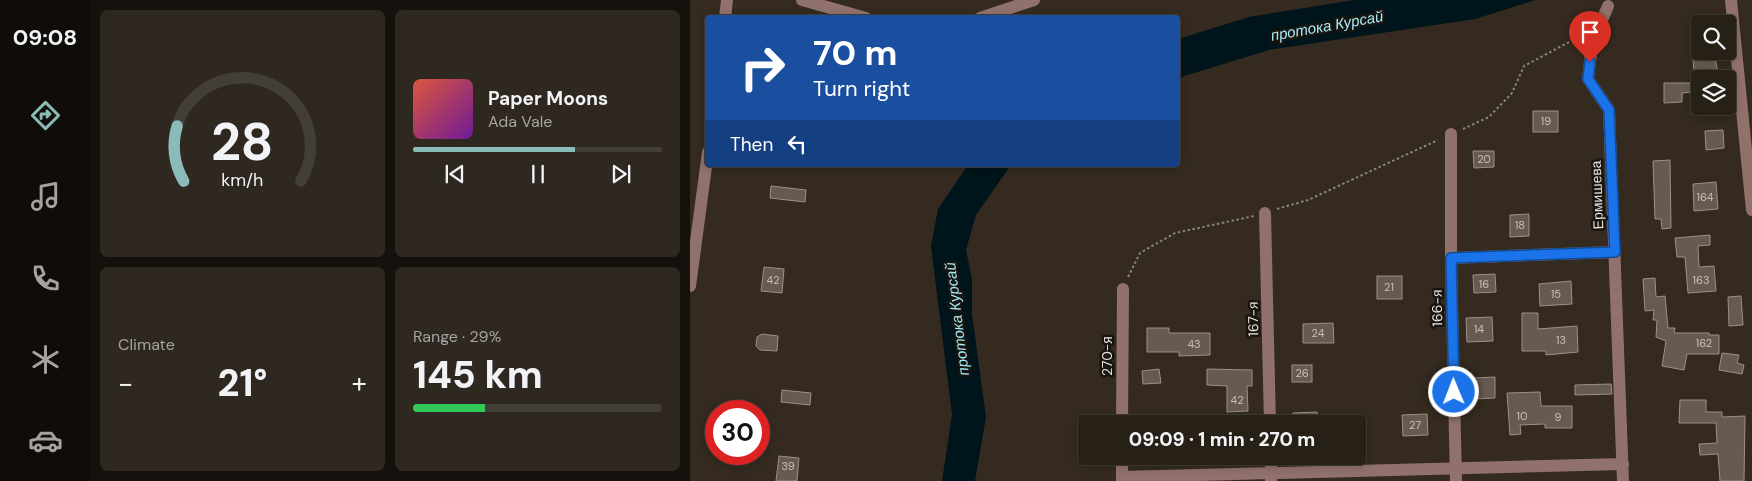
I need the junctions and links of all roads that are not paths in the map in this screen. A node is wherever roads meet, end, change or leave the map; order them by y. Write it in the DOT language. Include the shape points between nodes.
graph roads {
  1 [pos="727,0"];
  2 [pos="802,0"];
  3 [pos="1034,0"];
  4 [pos="1731,0"];
  5 [pos="1608,6"];
  6 [pos="725,15"];
  7 [pos="855,15"];
  8 [pos="989,15"];
  9 [pos="1451,134"];
  10 [pos="706,167"];
  11 [pos="1752,210"];
  12 [pos="1265,213"];
  13 [pos="1615,252"];
  14 [pos="1451,258"];
  15 [pos="690,286"];
  16 [pos="1123,288"];
  17 [pos="1122,415"];
  18 [pos="1270,415"];
  19 [pos="1623,464"];
  20 [pos="1122,465"];
  21 [pos="1271,465"];
  22 [pos="1456,475"];
  23 [pos="1271,478"];
  24 [pos="1122,479"];
  25 [pos="1623,481"];
  1 -- 6 [label="street"];
  2 -- 7 [label="street"];
  3 -- 8 [label="street"];
  4 -- 11 [label="street"];
  5 -- 13 [label="street, Ермишева" via="1592,44 1588,79 1609,110"];
  9 -- 14 [label="street, 166-я"];
  10 -- 15 [label="street"];
  12 -- 18 [label="street, 167-я"];
  13 -- 14 [label="street"];
  13 -- 19 [label="street, Ермишева"];
  14 -- 22 [label="street, 166-я"];
  16 -- 17 [label="street, 270-я"];
  19 -- 22 [label="street"];
  19 -- 25 [label="street, Ермишева"];
  20 -- 24 [label="street"];
  21 -- 23 [label="street"];
  22 -- 23 [label="street"];
  23 -- 24 [label="street"];
}
